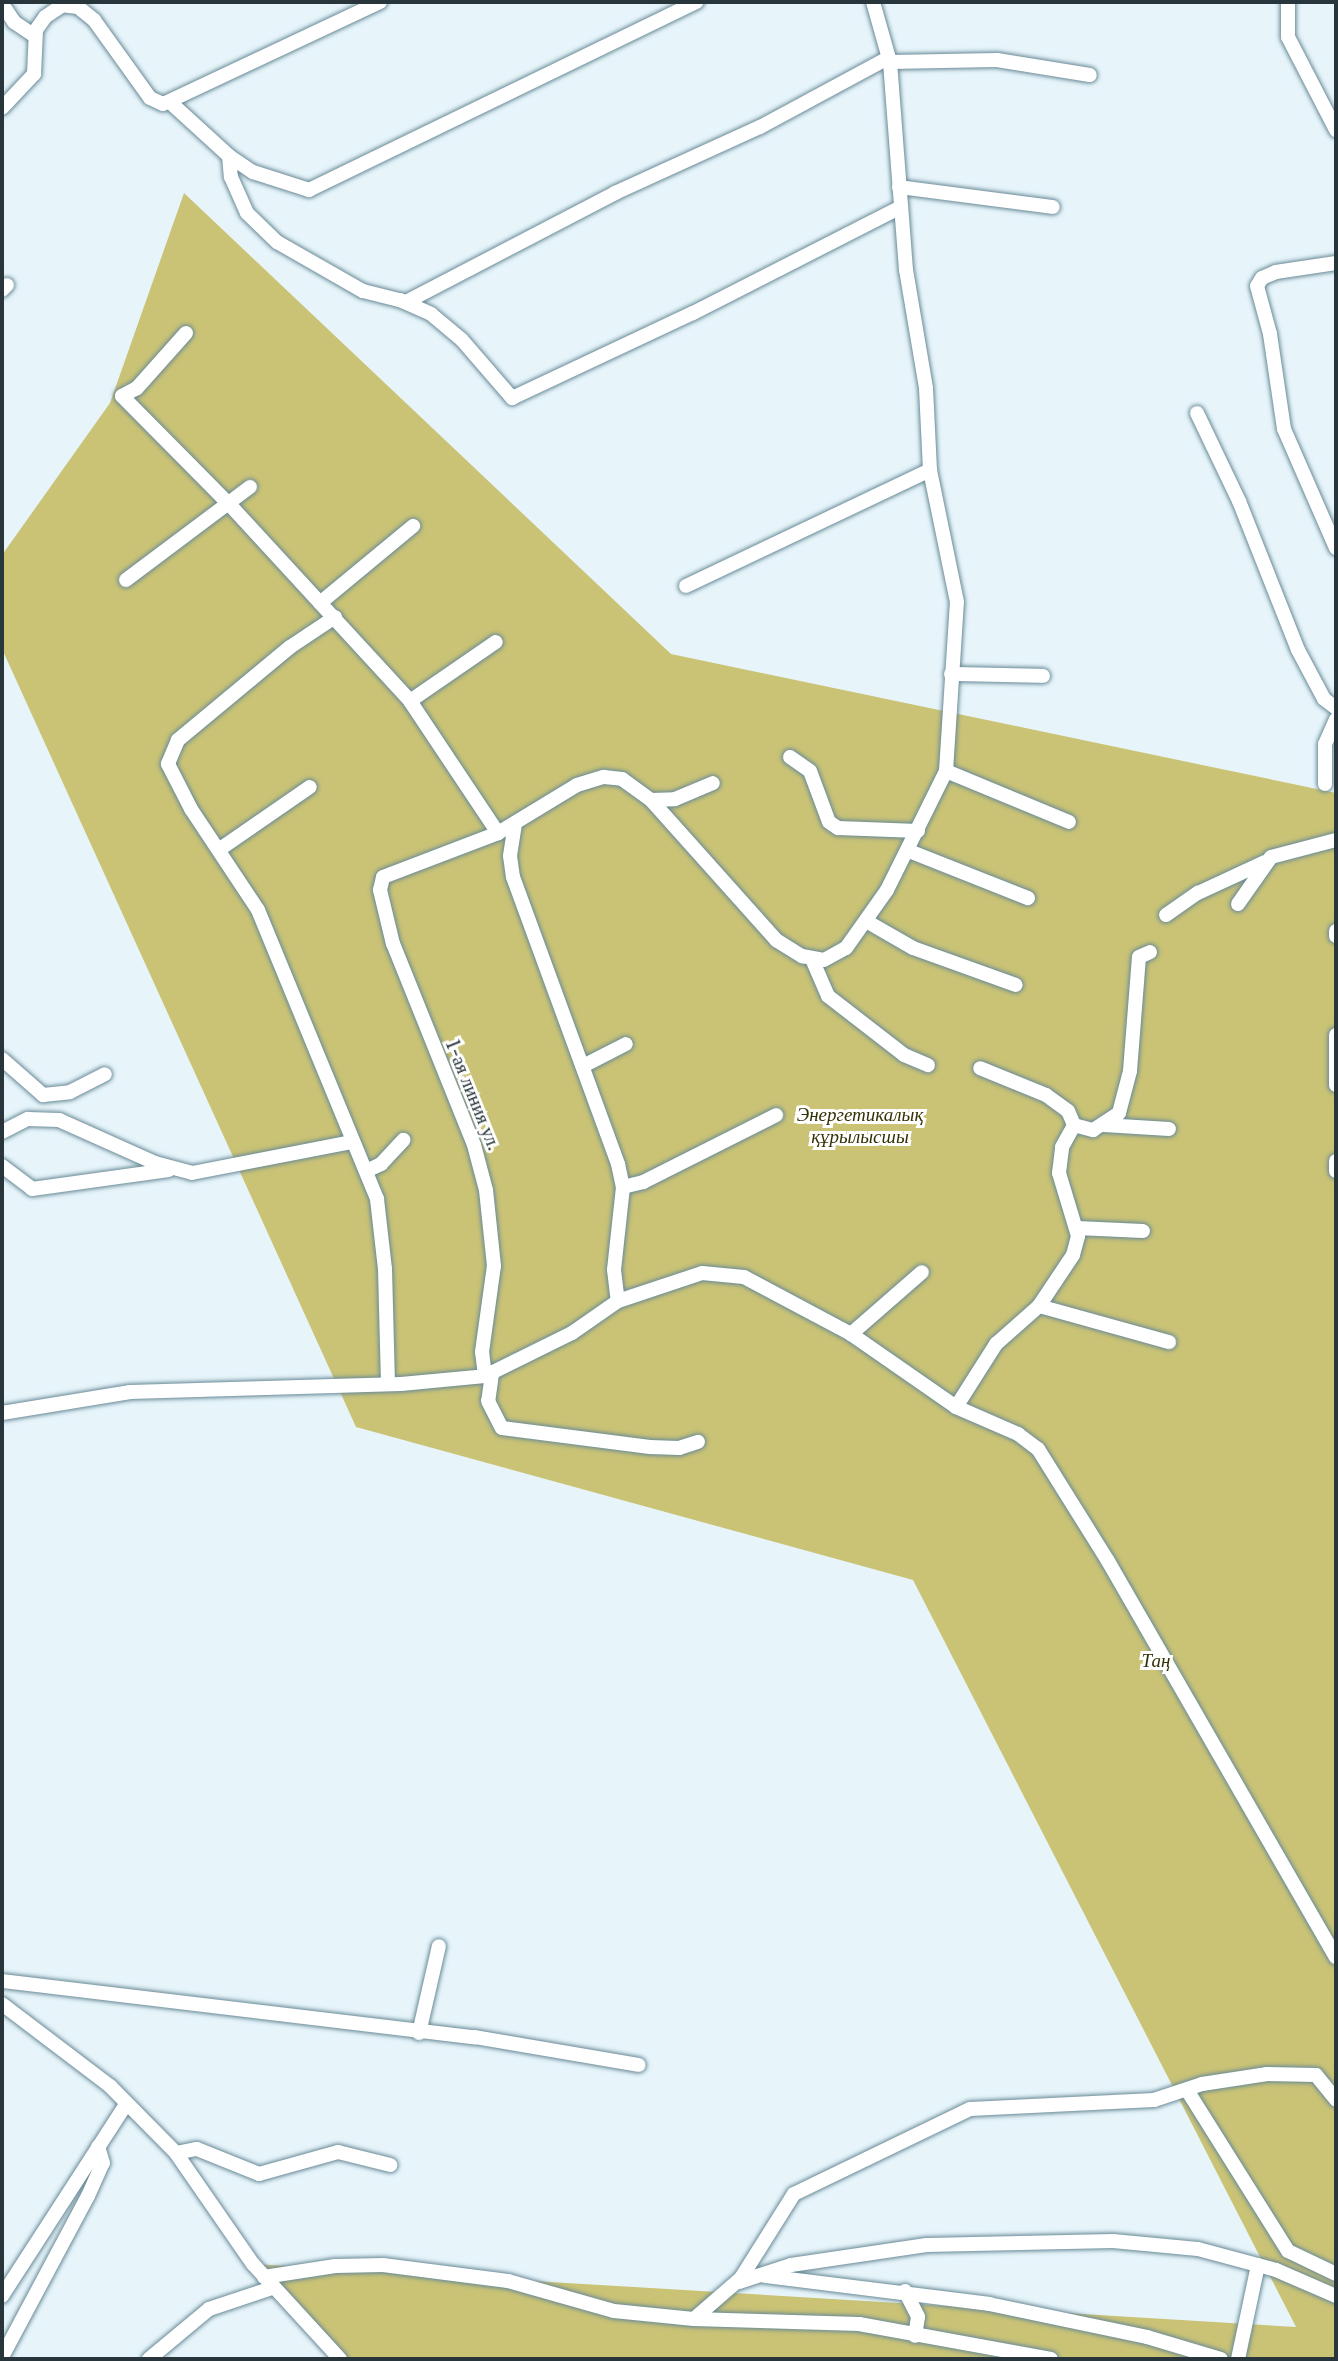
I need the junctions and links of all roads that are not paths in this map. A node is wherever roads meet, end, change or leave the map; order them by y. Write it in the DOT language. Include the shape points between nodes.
graph roads {
  1 [pos="380,2"];
  2 [pos="697,2"];
  3 [pos="873,2"];
  4 [pos="1288,2"];
  5 [pos="64,3"];
  6 [pos="2,4"];
  7 [pos="35,36"];
  8 [pos="889,60"];
  9 [pos="1090,75"];
  10 [pos="171,103"];
  11 [pos="2,108"];
  12 [pos="1336,131"];
  13 [pos="229,156"];
  14 [pos="899,187"];
  15 [pos="901,207"];
  16 [pos="1053,207"];
  17 [pos="1336,263"];
  18 [pos="406,302"];
  19 [pos="186,333"];
  20 [pos="1197,414"];
  21 [pos="930,470"];
  22 [pos="250,487"];
  23 [pos="230,505"];
  24 [pos="413,526"];
  25 [pos="1336,548"];
  26 [pos="126,580"];
  27 [pos="686,586"];
  28 [pos="320,603"];
  29 [pos="335,617"];
  30 [pos="496,642"];
  31 [pos="951,674"];
  32 [pos="1043,676"];
  33 [pos="410,701"];
  34 [pos="1336,708"];
  35 [pos="1336,719"];
  36 [pos="790,757"];
  37 [pos="946,771"];
  38 [pos="713,783"];
  39 [pos="1325,783"];
  40 [pos="310,788"];
  41 [pos="651,800"];
  42 [pos="1069,822"];
  43 [pos="515,824"];
  44 [pos="918,831"];
  45 [pos="498,833"];
  46 [pos="1336,840"];
  47 [pos="220,849"];
  48 [pos="909,851"];
  49 [pos="1265,862"];
  50 [pos="1028,898"];
  51 [pos="1238,904"];
  52 [pos="1166,915"];
  53 [pos="866,921"];
  54 [pos="1150,952"];
  55 [pos="812,959"];
  56 [pos="1016,985"];
  57 [pos="626,1044"];
  58 [pos="1336,1045"];
  59 [pos="2,1059"];
  60 [pos="928,1065"];
  61 [pos="583,1066"];
  62 [pos="981,1068"];
  63 [pos="105,1074"];
  64 [pos="1336,1085"];
  65 [pos="776,1115"];
  66 [pos="1074,1125"];
  67 [pos="1104,1125"];
  68 [pos="1169,1129"];
  69 [pos="2,1132"];
  70 [pos="403,1140"];
  71 [pos="351,1142"];
  72 [pos="1336,1161"];
  73 [pos="2,1166"];
  74 [pos="174,1169"];
  75 [pos="366,1171"];
  76 [pos="1336,1171"];
  77 [pos="623,1187"];
  78 [pos="1077,1228"];
  79 [pos="1143,1231"];
  80 [pos="922,1272"];
  81 [pos="618,1301"];
  82 [pos="1038,1306"];
  83 [pos="851,1334"];
  84 [pos="1169,1342"];
  85 [pos="489,1375"];
  86 [pos="388,1382"];
  87 [pos="956,1407"];
  88 [pos="2,1413"];
  89 [pos="698,1442"];
  90 [pos="439,1946"];
  91 [pos="1336,1958"];
  92 [pos="2,1981"];
  93 [pos="2,2004"];
  94 [pos="419,2033"];
  95 [pos="639,2065"];
  96 [pos="1187,2090"];
  97 [pos="1336,2100"];
  98 [pos="126,2104"];
  99 [pos="98,2147"];
  100 [pos="176,2153"];
  101 [pos="390,2165"];
  102 [pos="1258,2265"];
  103 [pos="1336,2274"];
  104 [pos="753,2275"];
  105 [pos="268,2282"];
  106 [pos="736,2284"];
  107 [pos="905,2291"];
  108 [pos="2,2296"];
  109 [pos="1336,2296"];
  110 [pos="694,2319"];
  111 [pos="915,2336"];
  112 [pos="1177,2346"];
  113 [pos="2,2357"];
  114 [pos="149,2359"];
  115 [pos="340,2359"];
  116 [pos="1051,2359"];
  117 [pos="1186,2359"];
  118 [pos="1220,2359"];
  119 [pos="1238,2359"];
  1 -- 10 [label="street"];
  2 -- 13 [label="street" via="309,190 253,172"];
  3 -- 8 [label="street"];
  4 -- 12 [label="street" via="1288,37"];
  5 -- 7 [label="street" via="45,16"];
  5 -- 10 [label="street" via="85,11 110,37 150,98"];
  6 -- 7 [label="street" via="14,22"];
  7 -- 11 [label="street" via="34,74"];
  8 -- 9 [label="street" via="998,60"];
  8 -- 14 [label="street"];
  8 -- 18 [label="street" via="760,127 615,193"];
  10 -- 13 [label="street"];
  13 -- 18 [label="street" via="231,177 247,213 277,243 363,291"];
  14 -- 15 [label="street"];
  14 -- 16 [label="street"];
  15 -- 18 [label="street" via="512,398 448,326"];
  15 -- 21 [label="street" via="906,270 926,388"];
  17 -- 25 [label="street" via="1267,275 1257,286 1270,334 1284,429"];
  19 -- 23 [label="street" via="137,388 122,396"];
  20 -- 34 [label="street" via="1235,491 1298,650 1324,699"];
  21 -- 27 [label="street"];
  21 -- 31 [label="street" via="957,603"];
  22 -- 23 [label="street"];
  23 -- 26 [label="street"];
  23 -- 28 [label="street"];
  24 -- 28 [label="street"];
  28 -- 29 [label="street"];
  29 -- 33 [label="street"];
  29 -- 47 [label="street" via="290,647 173,747 168,764 173,777"];
  30 -- 33 [label="street"];
  31 -- 32 [label="street"];
  31 -- 37 [label="street"];
  33 -- 45 [label="street"];
  35 -- 39 [label="street" via="1325,744"];
  36 -- 44 [label="street" via="810,771 829,822 838,828"];
  37 -- 42 [label="street"];
  37 -- 44 [label="street"];
  38 -- 41 [label="street" via="675,799"];
  40 -- 47 [label="street"];
  41 -- 43 [label="street" via="622,779 593,779"];
  41 -- 55 [label="street" via="756,920 790,950"];
  43 -- 45 [label="street"];
  43 -- 61 [label="street" via="510,856 513,877"];
  44 -- 48 [label="street"];
  45 -- 85 [label="street, 1-ая линия ул." via="383,877 380,890 396,953 474,1145 486,1190 494,1266 482,1352"];
  46 -- 49 [label="street"];
  47 -- 71 [label="street" via="258,910"];
  48 -- 50 [label="street"];
  48 -- 53 [label="street"];
  49 -- 51 [label="street"];
  49 -- 52 [label="street" via="1198,893"];
  53 -- 55 [label="street" via="846,948 824,960"];
  53 -- 56 [label="street" via="913,948"];
  54 -- 67 [label="street" via="1139,957 1124,1096 1119,1113"];
  55 -- 60 [label="street" via="821,990 841,1009 904,1055"];
  57 -- 61 [label="street"];
  58 -- 64 [label="street"];
  59 -- 63 [label="street" via="43,1095 70,1092"];
  61 -- 77 [label="street"];
  62 -- 66 [label="street" via="1062,1104"];
  65 -- 77 [label="street" via="643,1182"];
  66 -- 67 [label="street" via="1093,1130"];
  66 -- 78 [label="street" via="1059,1160"];
  67 -- 68 [label="street"];
  69 -- 74 [label="street" via="28,1119 60,1120"];
  70 -- 75 [label="street" via="381,1164"];
  71 -- 74 [label="street" via="205,1172"];
  71 -- 75 [label="street"];
  72 -- 76 [label="street"];
  73 -- 74 [label="street" via="32,1189"];
  75 -- 86 [label="street" via="381,1232"];
  77 -- 81 [label="street" via="614,1270"];
  78 -- 79 [label="street"];
  78 -- 82 [label="street" via="1073,1255"];
  80 -- 83 [label="street"];
  81 -- 83 [label="street" via="702,1273 721,1272 744,1278"];
  81 -- 85 [label="street" via="572,1333"];
  82 -- 84 [label="street"];
  82 -- 87 [label="street" via="996,1344"];
  83 -- 87 [label="street"];
  85 -- 86 [label="street"];
  85 -- 89 [label="street, 1-ая линия ул." via="489,1409 502,1428 650,1447 679,1448"];
  86 -- 88 [label="street" via="130,1392"];
  87 -- 91 [label="street" via="1018,1434 1038,1449"];
  90 -- 94 [label="street"];
  92 -- 94 [label="street"];
  93 -- 98 [label="street" via="86,2066"];
  94 -- 95 [label="street" via="499,2040"];
  96 -- 97 [label="street" via="1267,2074 1316,2075"];
  96 -- 103 [label="street" via="1287,2251"];
  96 -- 106 [label="street" via="1154,2099 1035,2102 954,2115 794,2194"];
  98 -- 99 [label="street"];
  98 -- 100 [label="street"];
  99 -- 108 [label="street"];
  99 -- 113 [label="street" via="103,2162 88,2196"];
  100 -- 101 [label="street" via="197,2149 259,2174 338,2152"];
  100 -- 105 [label="street"];
  102 -- 104 [label="street" via="1177,2244 1004,2242 873,2252"];
  102 -- 109 [label="street"];
  102 -- 119 [label="street"];
  104 -- 106 [label="street"];
  104 -- 107 [label="street"];
  105 -- 110 [label="street" via="335,2266 383,2265 484,2277 614,2311"];
  105 -- 114 [label="street" via="209,2309"];
  105 -- 115 [label="street"];
  106 -- 110 [label="street"];
  107 -- 111 [label="street" via="918,2317"];
  107 -- 112 [label="street" via="1042,2315"];
  110 -- 111 [label="street" via="836,2322"];
  111 -- 116 [label="street"];
  112 -- 117 [label="street"];
  112 -- 118 [label="street"];
}
